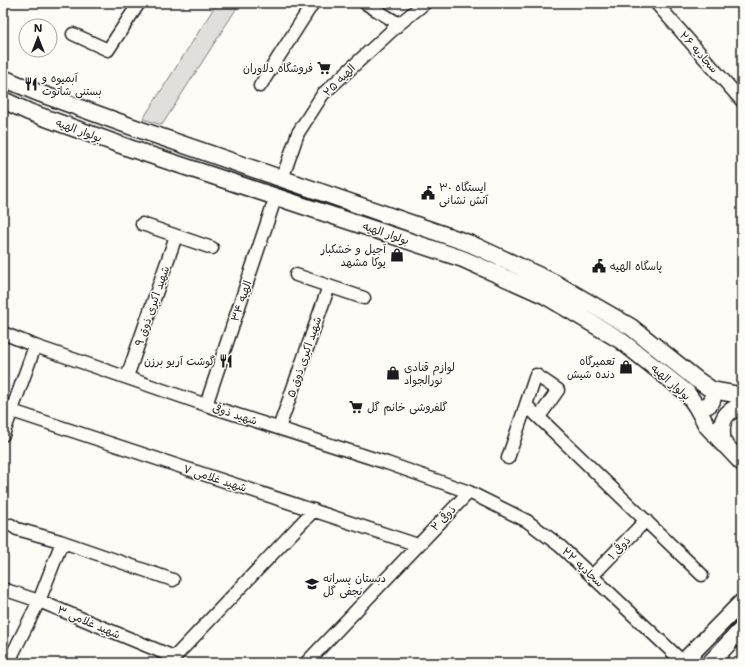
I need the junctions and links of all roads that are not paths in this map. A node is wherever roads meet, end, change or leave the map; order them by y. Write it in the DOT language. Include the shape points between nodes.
graph roads {
  1 [pos="139,3"];
  2 [pos="313,3"];
  3 [pos="365,3"];
  4 [pos="425,3"];
  5 [pos="656,3"];
  6 [pos="399,24"];
  7 [pos="73,34"];
  8 [pos="3,78"];
  9 [pos="260,86"];
  10 [pos="3,100"];
  11 [pos="742,101"];
  12 [pos="282,179"];
  13 [pos="276,196"];
  14 [pos="142,224"];
  15 [pos="176,236"];
  16 [pos="212,248"];
  17 [pos="296,275"];
  18 [pos="329,286"];
  19 [pos="364,298"];
  20 [pos="3,333"];
  21 [pos="35,346"];
  22 [pos="127,377"];
  23 [pos="712,390"];
  24 [pos="742,399"];
  25 [pos="206,405"];
  26 [pos="526,405"];
  27 [pos="696,406"];
  28 [pos="742,406"];
  29 [pos="8,409"];
  30 [pos="539,417"];
  31 [pos="279,428"];
  32 [pos="3,435"];
  33 [pos="723,444"];
  34 [pos="508,458"];
  35 [pos="742,463"];
  36 [pos="469,492"];
  37 [pos="314,510"];
  38 [pos="646,520"];
  39 [pos="11,525"];
  40 [pos="62,542"];
  41 [pos="418,545"];
  42 [pos="702,575"];
  43 [pos="592,576"];
  44 [pos="172,580"];
  45 [pos="3,589"];
  46 [pos="40,601"];
  47 [pos="742,602"];
  48 [pos="742,629"];
  49 [pos="172,660"];
  50 [pos="683,662"];
  51 [pos="8,663"];
  52 [pos="306,663"];
  53 [pos="710,663"];
  1 -- 7 [label="street" via="108,50"];
  2 -- 9 [label="street"];
  3 -- 6 [label="street"];
  4 -- 6 [label="street, الهیه ۲۵"];
  5 -- 11 [label="street, سجادیه ۲۶"];
  6 -- 12 [label="street, الهیه ۲۵" via="323,94 298,133"];
  8 -- 12 [label="main road, بولوار الهیه" via="43,95"];
  10 -- 13 [label="main road, بولوار الهیه" via="132,149"];
  12 -- 13 [label="main road"];
  12 -- 23 [label="main road, بولوار الهیه" via="471,244 553,282 631,327"];
  13 -- 25 [label="street, الهیه ۳۴"];
  13 -- 27 [label="main road, بولوار الهیه" via="464,259 546,296 620,340 687,393"];
  14 -- 15 [label="street"];
  15 -- 16 [label="street"];
  15 -- 22 [label="street, شهید اکبری ذوق ۹"];
  17 -- 18 [label="street"];
  18 -- 19 [label="street"];
  18 -- 31 [label="street, شهید اکبری ذوق ۵"];
  20 -- 21 [label="street, شهید ذوقی"];
  21 -- 22 [label="street, شهید ذوقی"];
  21 -- 29 [label="street"];
  22 -- 25 [label="street, شهید ذوقی"];
  23 -- 24 [label="main road, بولوار الهیه" via="734,394"];
  23 -- 27 [label="main road" via="714,397 710,404 704,407"];
  25 -- 31 [label="street, شهید ذوقی"];
  26 -- 30 [label="street"];
  26 -- 30 [label="street" via="536,376 558,390"];
  26 -- 34 [label="street"];
  27 -- 33 [label="main road, بولوار الهیه" via="707,426"];
  28 -- 33 [label="main road" via="729,413 723,420 720,430"];
  29 -- 32 [label="street"];
  29 -- 37 [label="street, شهید غلامی ۷"];
  30 -- 38 [label="street"];
  31 -- 36 [label="street, شهید ذوقی"];
  33 -- 35 [label="main road, بولوار الهیه"];
  36 -- 41 [label="street, ذوقی ۲"];
  36 -- 43 [label="street, سجادیه ۲۲" via="527,521 560,546"];
  37 -- 41 [label="street, شهید غلامی ۷"];
  37 -- 49 [label="street"];
  38 -- 42 [label="street"];
  38 -- 43 [label="street, ذوقی ۱"];
  39 -- 40 [label="street"];
  40 -- 44 [label="street"];
  40 -- 46 [label="street"];
  41 -- 52 [label="street, ذوقی ۲"];
  43 -- 50 [label="street, سجادیه ۲۲"];
  45 -- 46 [label="street, شهید غلامی ۳"];
  46 -- 49 [label="street, شهید غلامی ۳"];
  46 -- 51 [label="street"];
  47 -- 50 [label="main road"];
  48 -- 53 [label="main road"];
}
